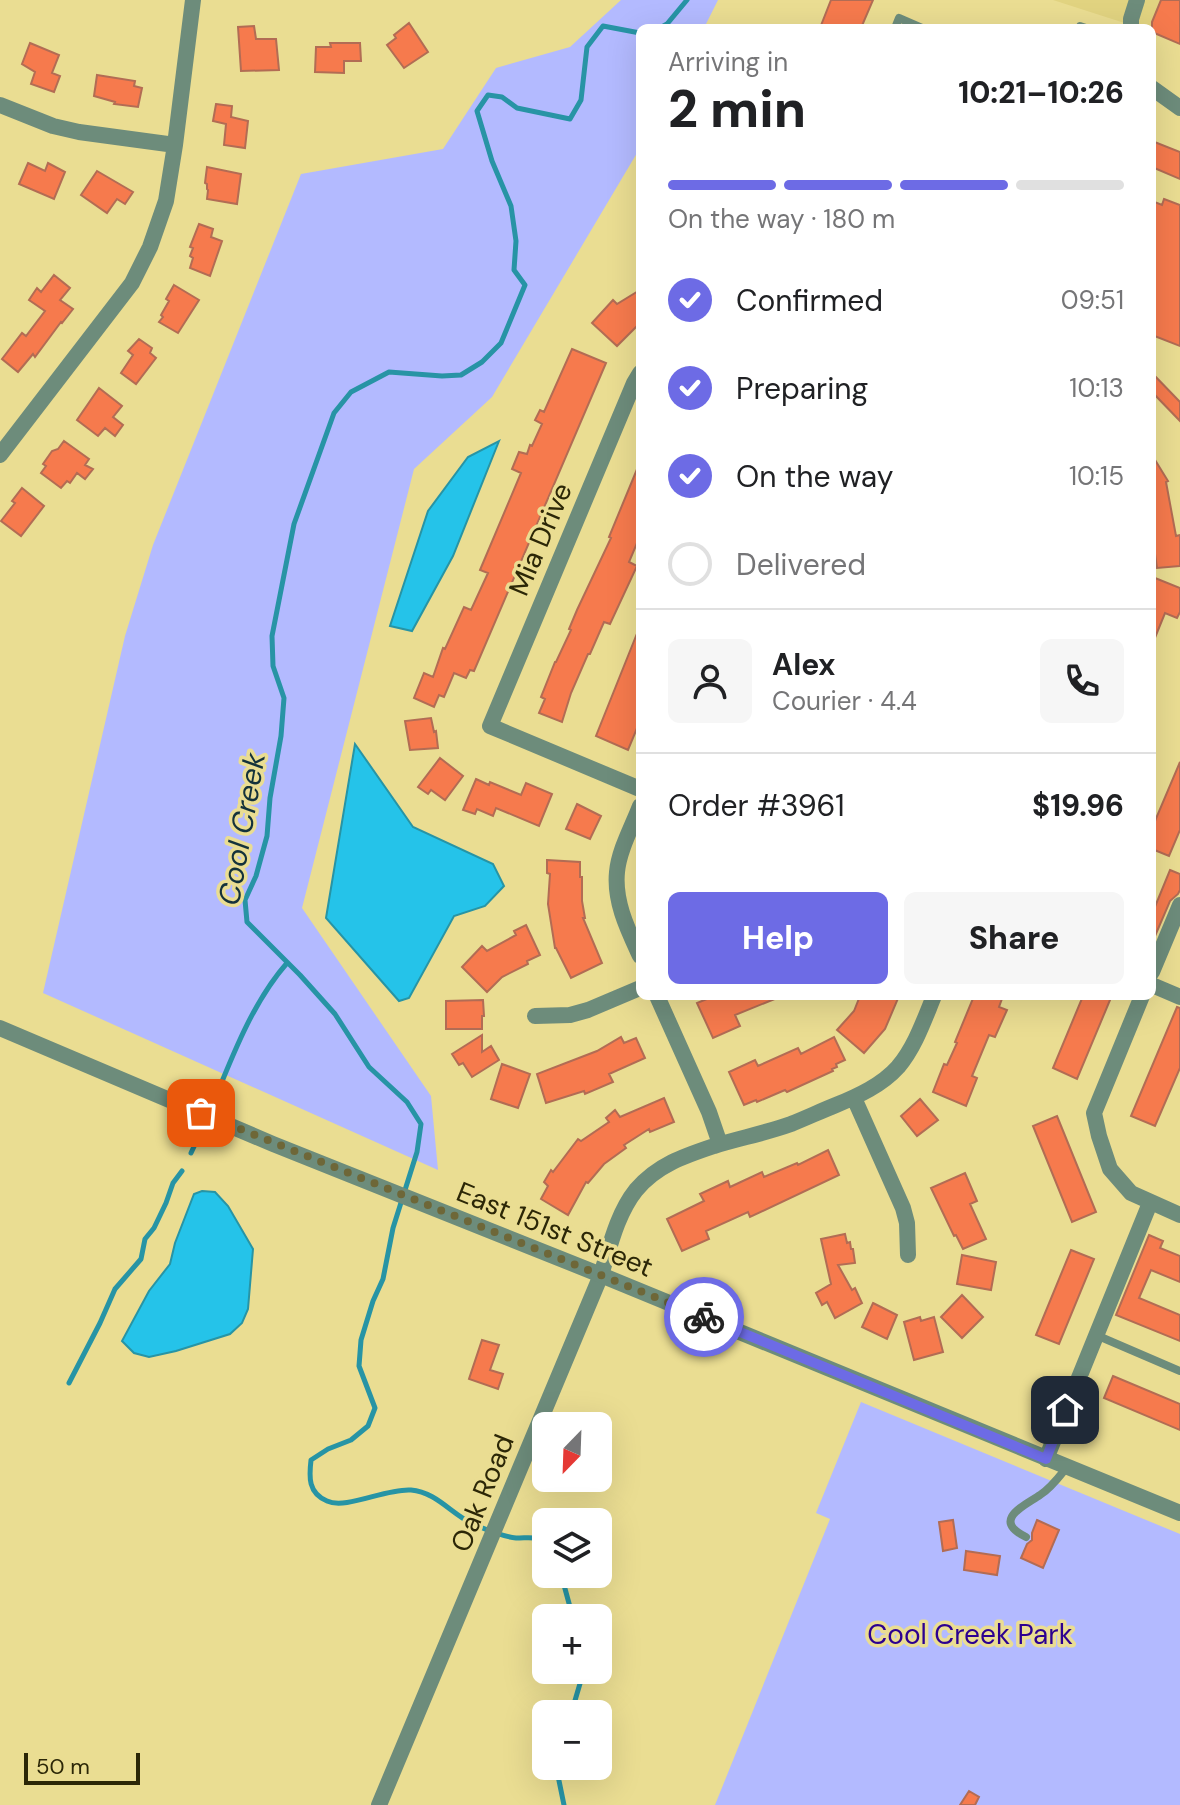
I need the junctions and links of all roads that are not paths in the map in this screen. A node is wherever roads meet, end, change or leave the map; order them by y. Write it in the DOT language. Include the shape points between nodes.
graph roads {
  1 [pos="193,0"];
  2 [pos="1137,0"];
  3 [pos="897,24"];
  4 [pos="913,24"];
  5 [pos="1131,24"];
  6 [pos="1156,91"];
  7 [pos="0,105"];
  8 [pos="1180,108"];
  9 [pos="175,145"];
  10 [pos="636,380"];
  11 [pos="0,455"];
  12 [pos="636,787"];
  13 [pos="636,816"];
  14 [pos="1180,905"];
  15 [pos="636,946"];
  16 [pos="1156,962"];
  17 [pos="1156,987"];
  18 [pos="636,990"];
  19 [pos="1180,997"];
  20 [pos="659,1000"];
  21 [pos="932,1000"];
  22 [pos="1140,1000"];
  23 [pos="535,1016"];
  24 [pos="0,1028"];
  25 [pos="854,1098"];
  26 [pos="720,1144"];
  27 [pos="1150,1203"];
  28 [pos="1180,1215"];
  29 [pos="908,1255"];
  30 [pos="601,1275"];
  31 [pos="1095,1335"];
  32 [pos="1180,1371"];
  33 [pos="1046,1459"];
  34 [pos="1067,1467"];
  35 [pos="1180,1511"];
  36 [pos="1026,1537"];
  37 [pos="379,1805"];
  1 -- 9 [label="street"];
  2 -- 5 [label="street"];
  3 -- 4 [label="lane" via="899,18"];
  6 -- 8 [label="street"];
  7 -- 9 [label="street" via="79,132"];
  9 -- 11 [label="street" via="166,201 136,274"];
  10 -- 12 [label="street, Mia Drive" via="490,726"];
  13 -- 15 [label="street" via="617,880 620,907"];
  14 -- 16 [label="street"];
  17 -- 19 [label="street"];
  18 -- 23 [label="street" via="570,1015"];
  20 -- 26 [label="street"];
  21 -- 25 [label="street, Oak Road" via="897,1068"];
  22 -- 27 [label="street" via="1094,1113 1110,1169 1131,1193"];
  24 -- 30 [label="street, East 151st Street"];
  25 -- 26 [label="street, Oak Road"];
  25 -- 29 [label="street" via="903,1208"];
  26 -- 30 [label="street, Oak Road" via="663,1166 634,1192"];
  27 -- 28 [label="street"];
  27 -- 31 [label="street"];
  30 -- 33 [label="street, East 151st Street"];
  30 -- 37 [label="street, Oak Road"];
  31 -- 32 [label="lane"];
  31 -- 33 [label="street"];
  33 -- 34 [label="street, East 151st Street"];
  34 -- 35 [label="street, East 151st Street"];
  34 -- 36 [label="lane" via="1042,1494 1014,1513 1011,1526"];
}
